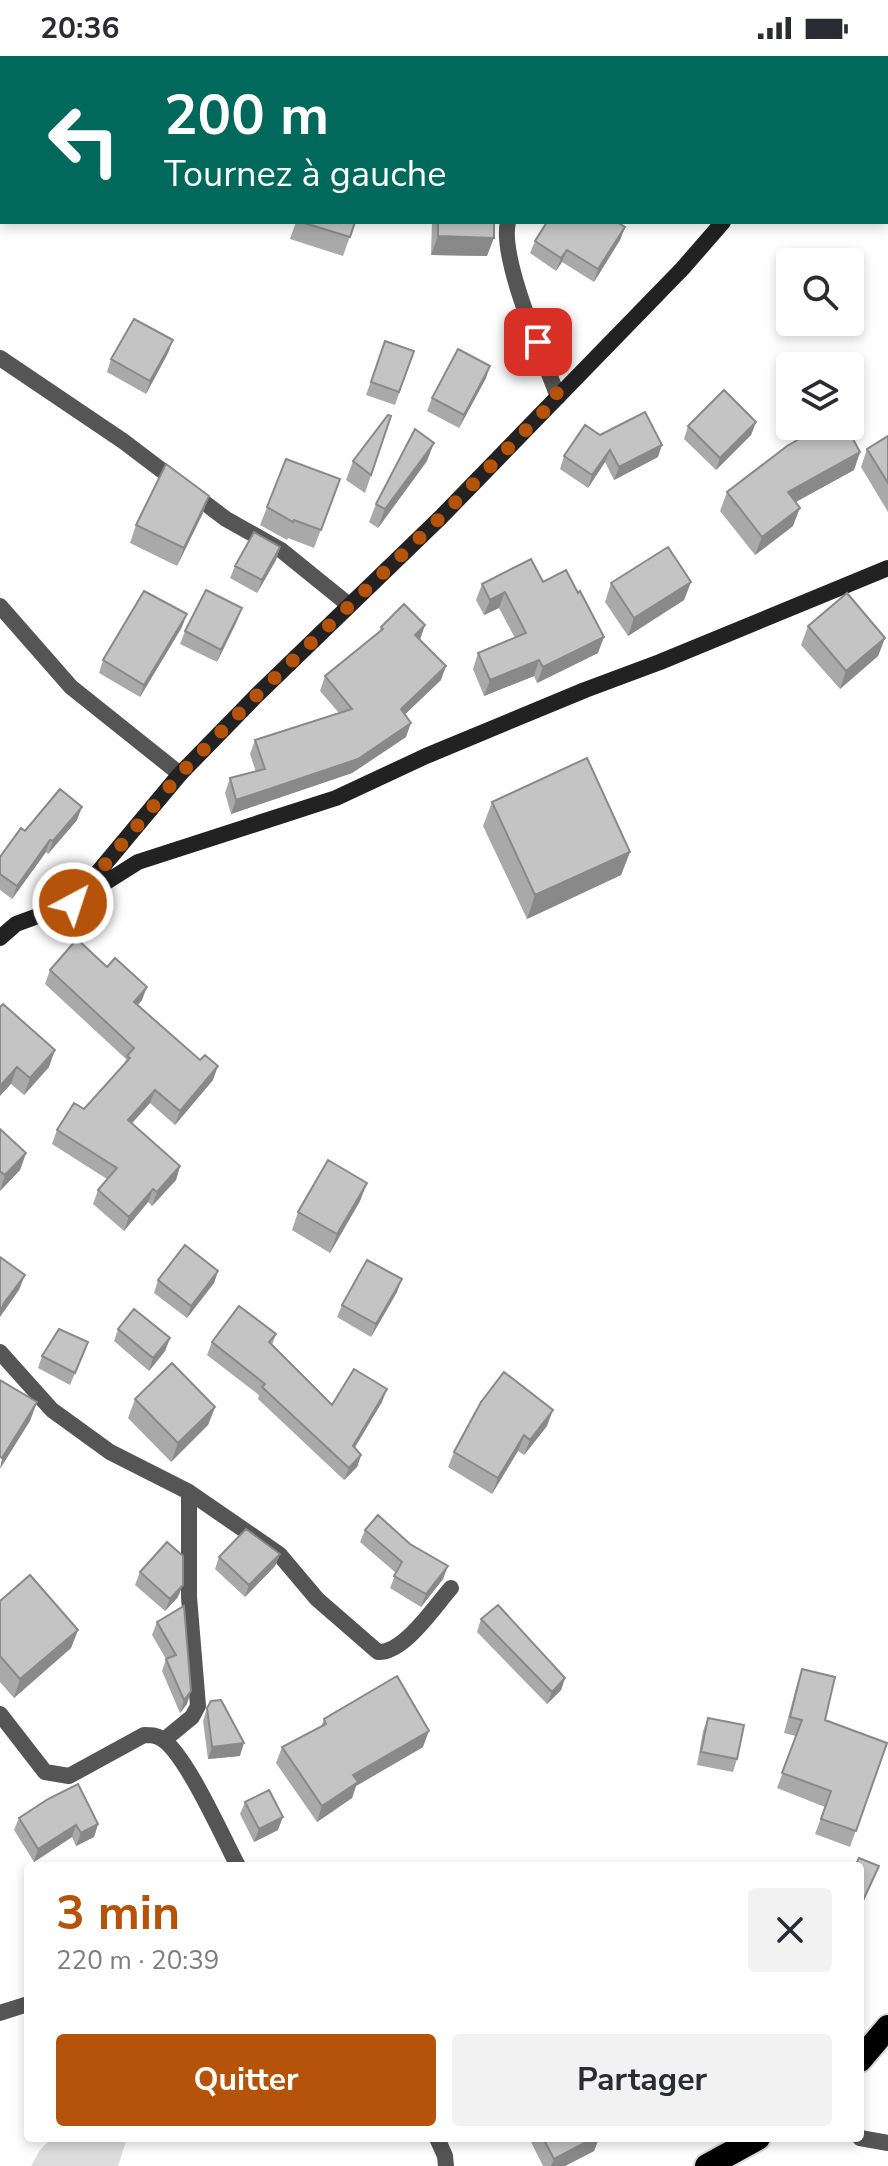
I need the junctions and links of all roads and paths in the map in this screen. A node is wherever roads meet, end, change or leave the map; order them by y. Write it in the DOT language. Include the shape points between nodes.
graph roads {
  1 [pos="507,224"];
  2 [pos="721,224"];
  3 [pos="0,358"];
  4 [pos="558,397"];
  5 [pos="888,568"];
  6 [pos="349,605"];
  7 [pos="0,606"];
  8 [pos="180,774"];
  9 [pos="73,903"];
  10 [pos="0,938"];
  11 [pos="0,1352"];
  12 [pos="189,1492"];
  13 [pos="451,1588"];
  14 [pos="0,1714"];
  15 [pos="164,1740"];
  16 [pos="236,1862"];
  17 [pos="24,2005"];
  18 [pos="0,2013"];
  19 [pos="888,2027"];
  20 [pos="864,2055"];
  21 [pos="864,2139"];
  22 [pos="439,2142"];
  23 [pos="751,2142"];
  24 [pos="888,2143"];
  25 [pos="446,2166"];
  26 [pos="707,2166"];
  1 -- 4 [label="street" via="508,260"];
  2 -- 4 [label="main road"];
  3 -- 6 [label="street" via="226,519 281,550"];
  4 -- 6 [label="main road"];
  5 -- 9 [label="main road" via="426,756 336,798 138,862"];
  6 -- 8 [label="main road"];
  7 -- 8 [label="street" via="71,687"];
  8 -- 9 [label="main road"];
  9 -- 10 [label="main road" via="16,924"];
  11 -- 12 [label="street" via="52,1410 110,1452"];
  12 -- 13 [label="street" via="279,1554 317,1599 378,1652 400,1646"];
  12 -- 15 [label="street" via="189,1597 198,1706"];
  14 -- 15 [label="street" via="45,1772 57,1776 69,1776 144,1735"];
  15 -- 16 [label="street" via="180,1758"];
  17 -- 18 [label="street"];
  19 -- 20 [label="highway"];
  21 -- 24 [label="street"];
  22 -- 25 [label="street"];
  23 -- 26 [label="highway"];
}
